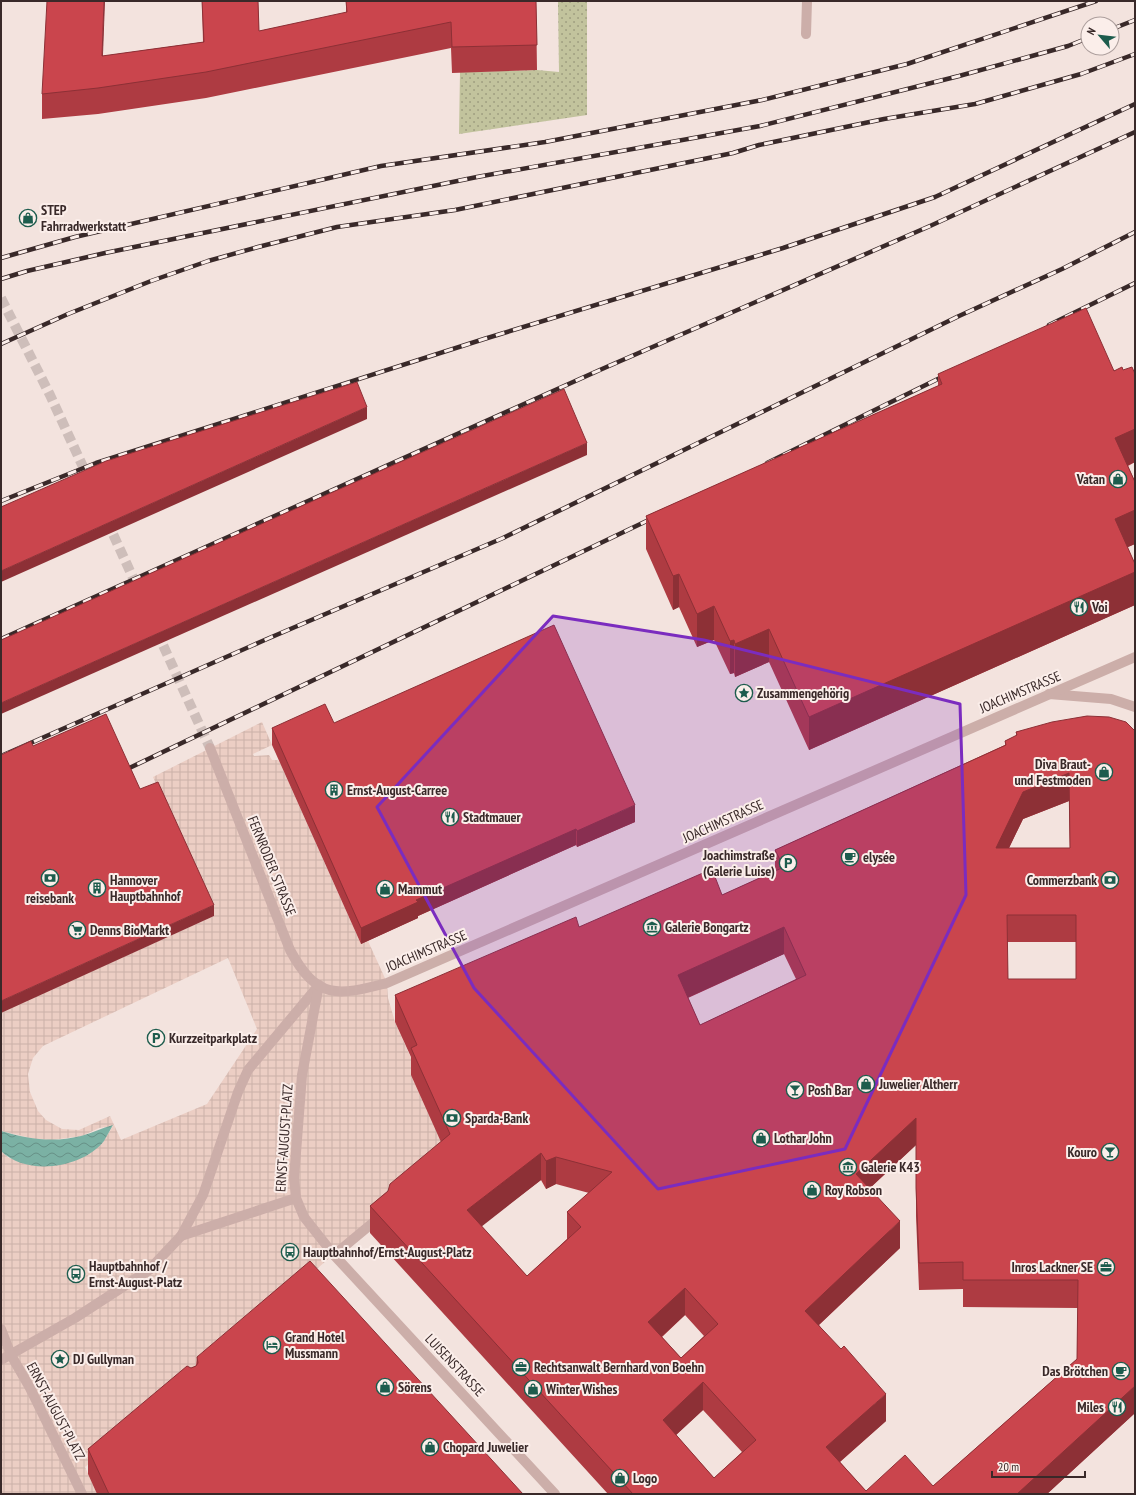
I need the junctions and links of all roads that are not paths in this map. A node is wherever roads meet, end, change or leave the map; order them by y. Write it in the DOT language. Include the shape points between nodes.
graph roads {
  1 [pos="807,1"];
  2 [pos="806,34"];
  3 [pos="1135,657"];
  4 [pos="1049,694"];
  5 [pos="1135,707"];
  6 [pos="210,748"];
  7 [pos="318,985"];
  8 [pos="296,1198"];
  9 [pos="384,1213"];
  10 [pos="181,1236"];
  11 [pos="334,1255"];
  12 [pos="1,1329"];
  13 [pos="11,1355"];
  14 [pos="1,1360"];
  15 [pos="82,1494"];
  16 [pos="555,1494"];
  1 -- 2 [label="street"];
  3 -- 4 [label="street, JOACHIMSTRASSE"];
  4 -- 5 [label="street" via="1111,699"];
  4 -- 7 [label="street, JOACHIMSTRASSE" via="387,983 337,992"];
  6 -- 7 [label="street, FERNRODER STRASSE" via="290,950 308,978"];
  7 -- 8 [label="street, ERNST-AUGUST-PLATZ" via="302,1075 294,1178"];
  7 -- 10 [label="street, ERNST-AUGUST-PLATZ" via="248,1070 203,1195"];
  8 -- 10 [label="street, ERNST-AUGUST-PLATZ"];
  8 -- 11 [label="street, LUISENSTRASSE" via="304,1217"];
  9 -- 11 [label="street"];
  10 -- 13 [label="street, ERNST-AUGUST-PLATZ" via="149,1270 75,1318"];
  11 -- 16 [label="street, LUISENSTRASSE"];
  12 -- 13 [label="street, ERNST-AUGUST-PLATZ"];
  13 -- 14 [label="street, ERNST-AUGUST-PLATZ"];
  13 -- 15 [label="street, ERNST-AUGUST-PLATZ"];
}
